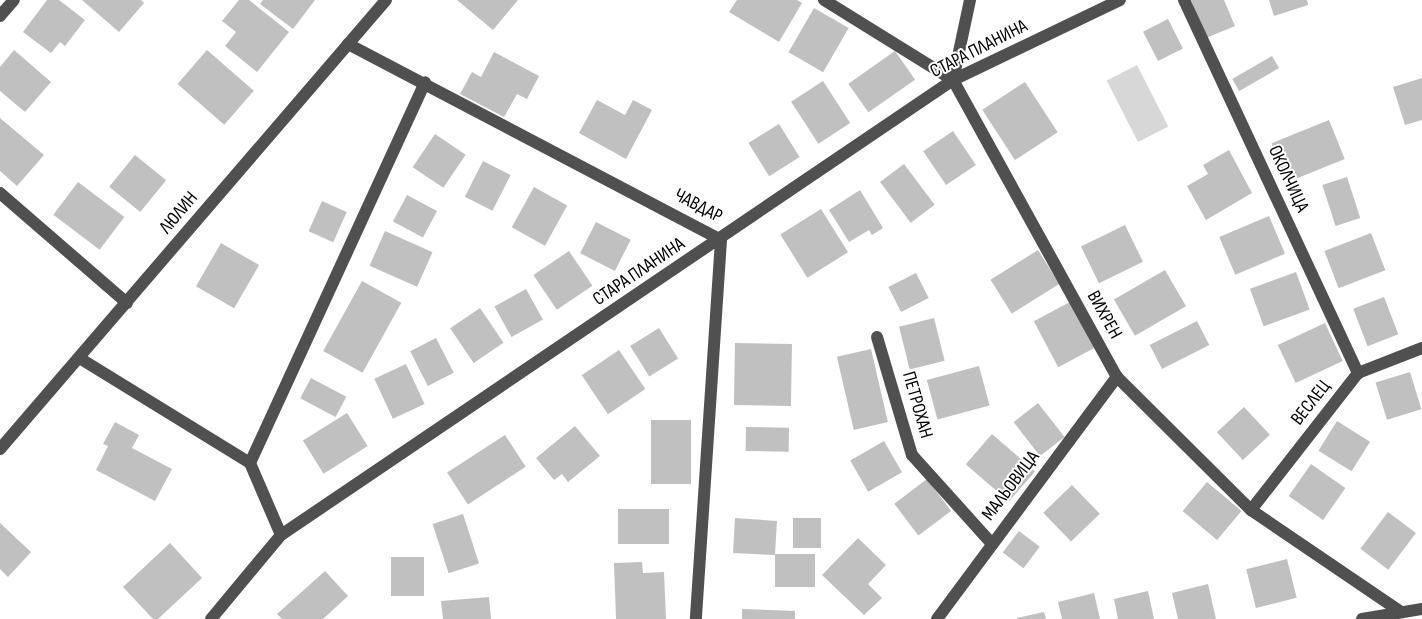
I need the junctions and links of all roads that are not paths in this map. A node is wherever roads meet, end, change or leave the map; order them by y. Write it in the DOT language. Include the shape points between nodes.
graph roads {
  1 [pos="14,0"];
  2 [pos="386,0"];
  3 [pos="824,0"];
  4 [pos="970,0"];
  5 [pos="1120,0"];
  6 [pos="1184,0"];
  7 [pos="0,16"];
  8 [pos="348,44"];
  9 [pos="954,80"];
  10 [pos="425,82"];
  11 [pos="0,193"];
  12 [pos="721,240"];
  13 [pos="127,303"];
  14 [pos="877,336"];
  15 [pos="1422,348"];
  16 [pos="81,359"];
  17 [pos="1358,373"];
  18 [pos="1117,377"];
  19 [pos="0,449"];
  20 [pos="250,463"];
  21 [pos="1251,510"];
  22 [pos="281,535"];
  23 [pos="992,544"];
  24 [pos="1422,609"];
  25 [pos="1401,612"];
  26 [pos="213,618"];
  27 [pos="696,619"];
  28 [pos="937,619"];
  29 [pos="1362,619"];
  1 -- 7 [label="street"];
  2 -- 8 [label="street, ЛЮЛИН"];
  3 -- 9 [label="street, ВИХРЕН"];
  4 -- 9 [label="street"];
  5 -- 9 [label="street, СТАРА ПЛАНИНА"];
  6 -- 17 [label="street, ОКОЛЧИЦА"];
  8 -- 10 [label="street, ЧАВДАР"];
  8 -- 13 [label="street, ЛЮЛИН"];
  9 -- 12 [label="street, СТАРА ПЛАНИНА"];
  9 -- 18 [label="street, ВИХРЕН"];
  10 -- 12 [label="street, ЧАВДАР"];
  10 -- 20 [label="street"];
  11 -- 13 [label="street"];
  12 -- 22 [label="street, СТАРА ПЛАНИНА"];
  12 -- 27 [label="street, ЧАВДАР"];
  13 -- 16 [label="street, ЛЮЛИН"];
  14 -- 23 [label="street, ПЕТРОХАН" via="912,455"];
  15 -- 17 [label="street"];
  16 -- 19 [label="street, ЛЮЛИН"];
  16 -- 20 [label="street"];
  17 -- 21 [label="street, ВЕСЛЕЦ"];
  18 -- 21 [label="street, ВИХРЕН"];
  18 -- 23 [label="street, МАЛЬОВИЦА"];
  20 -- 22 [label="street"];
  21 -- 25 [label="street, ВИХРЕН"];
  22 -- 26 [label="street, СТАРА ПЛАНИНА"];
  23 -- 28 [label="street, МАЛЬОВИЦА"];
  24 -- 25 [label="street"];
  25 -- 29 [label="street"];
}
